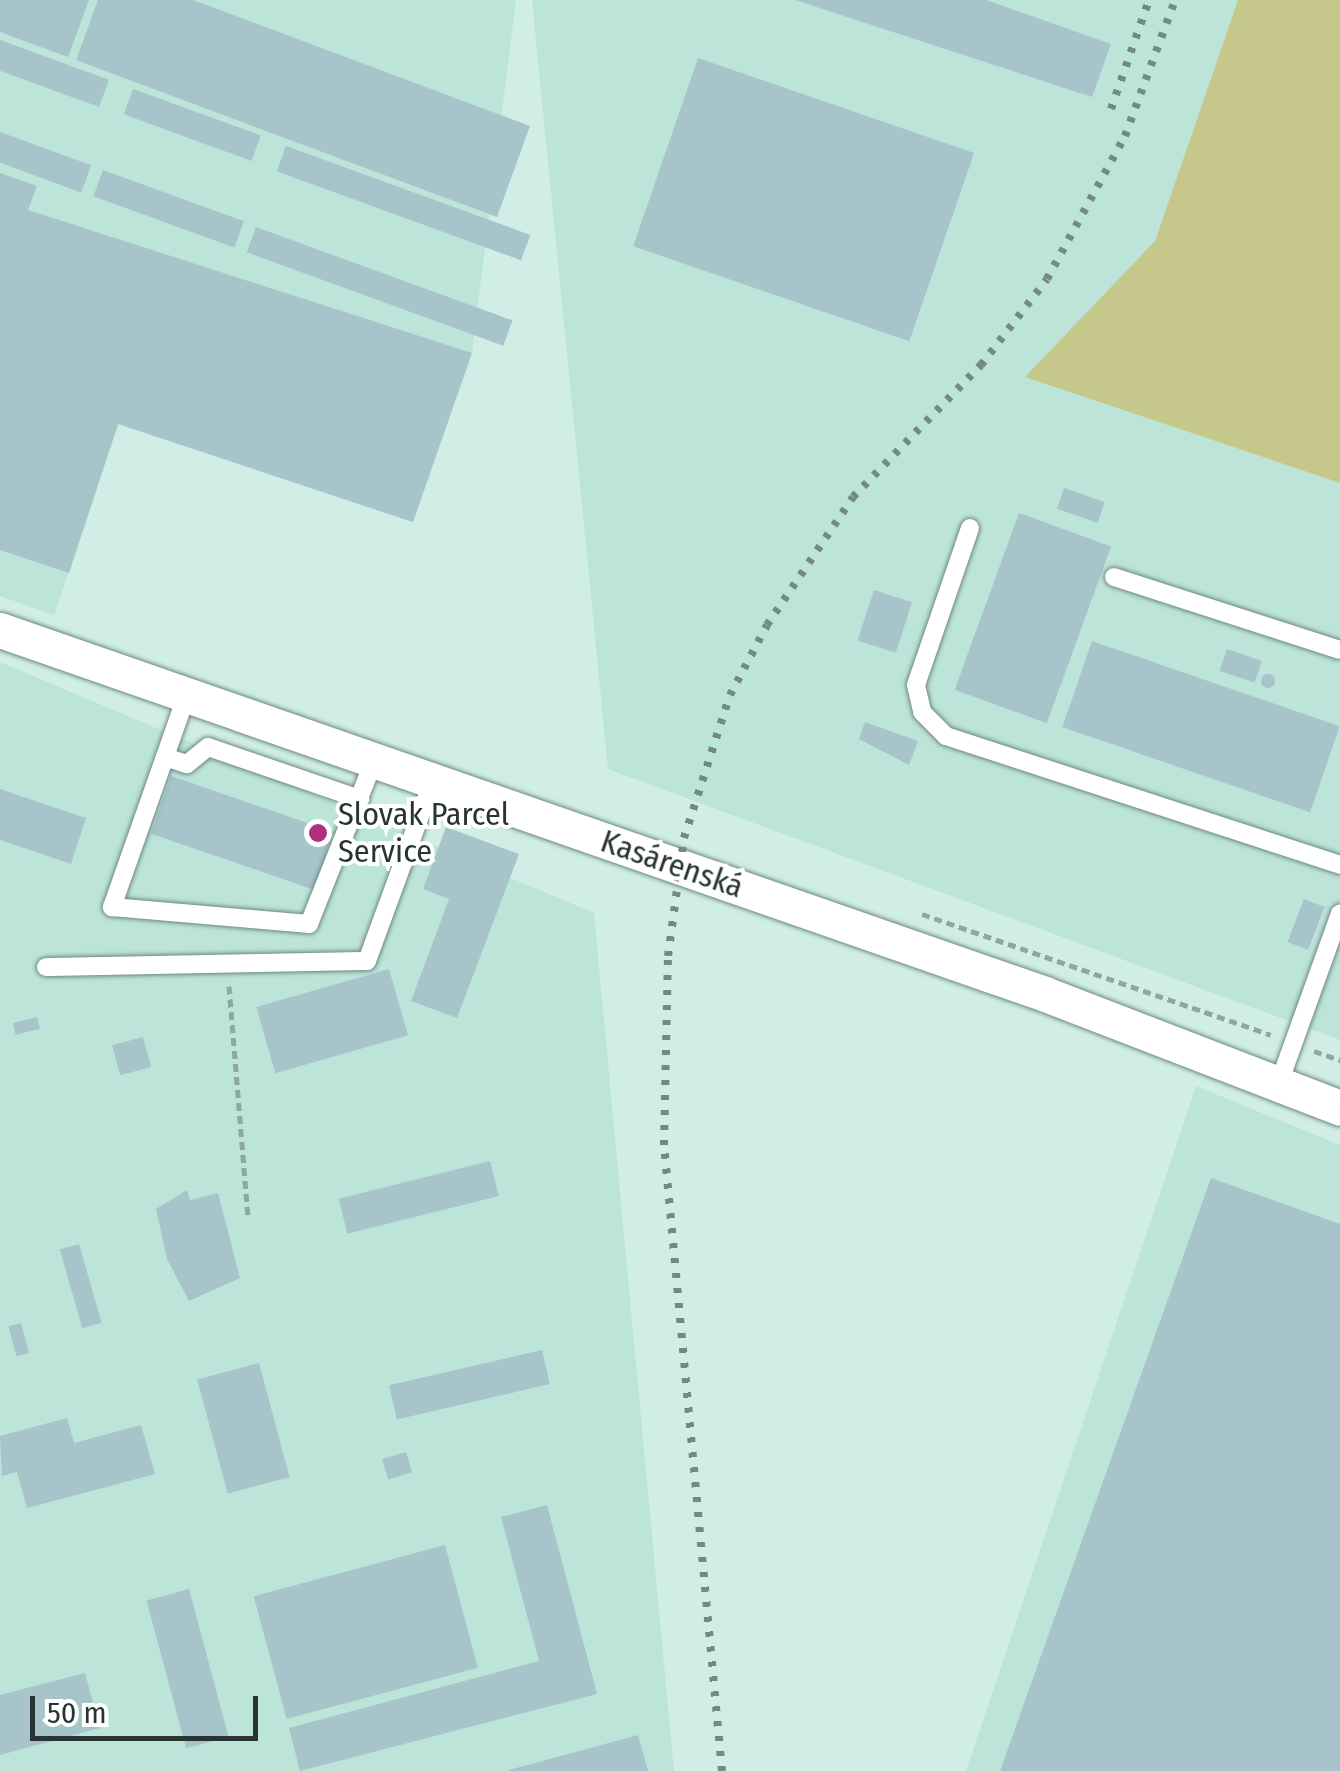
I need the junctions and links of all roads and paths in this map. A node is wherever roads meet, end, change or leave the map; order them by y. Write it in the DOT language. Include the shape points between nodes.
graph roads {
  1 [pos="970,528"];
  2 [pos="1114,577"];
  3 [pos="0,630"];
  4 [pos="1340,650"];
  5 [pos="186,697"];
  6 [pos="165,757"];
  7 [pos="373,763"];
  8 [pos="432,783"];
  9 [pos="360,799"];
  10 [pos="1340,865"];
  11 [pos="1340,914"];
  12 [pos="227,964"];
  13 [pos="46,967"];
  14 [pos="1279,1083"];
  15 [pos="1340,1108"];
  16 [pos="248,1214"];
  1 -- 10 [label="lane" via="916,685 922,712 946,736"];
  2 -- 4 [label="lane"];
  3 -- 5 [label="street, Kasárenská"];
  5 -- 6 [label="lane"];
  5 -- 7 [label="street, Kasárenská"];
  6 -- 9 [label="lane" via="187,764 208,747"];
  6 -- 9 [label="lane" via="112,908 308,924"];
  7 -- 8 [label="street, Kasárenská"];
  7 -- 9 [label="lane"];
  8 -- 12 [label="lane" via="367,961"];
  8 -- 14 [label="street, Kasárenská"];
  11 -- 14 [label="lane"];
  12 -- 13 [label="lane"];
  12 -- 16 [label="path"];
  14 -- 15 [label="street, Kasárenská"];
}
